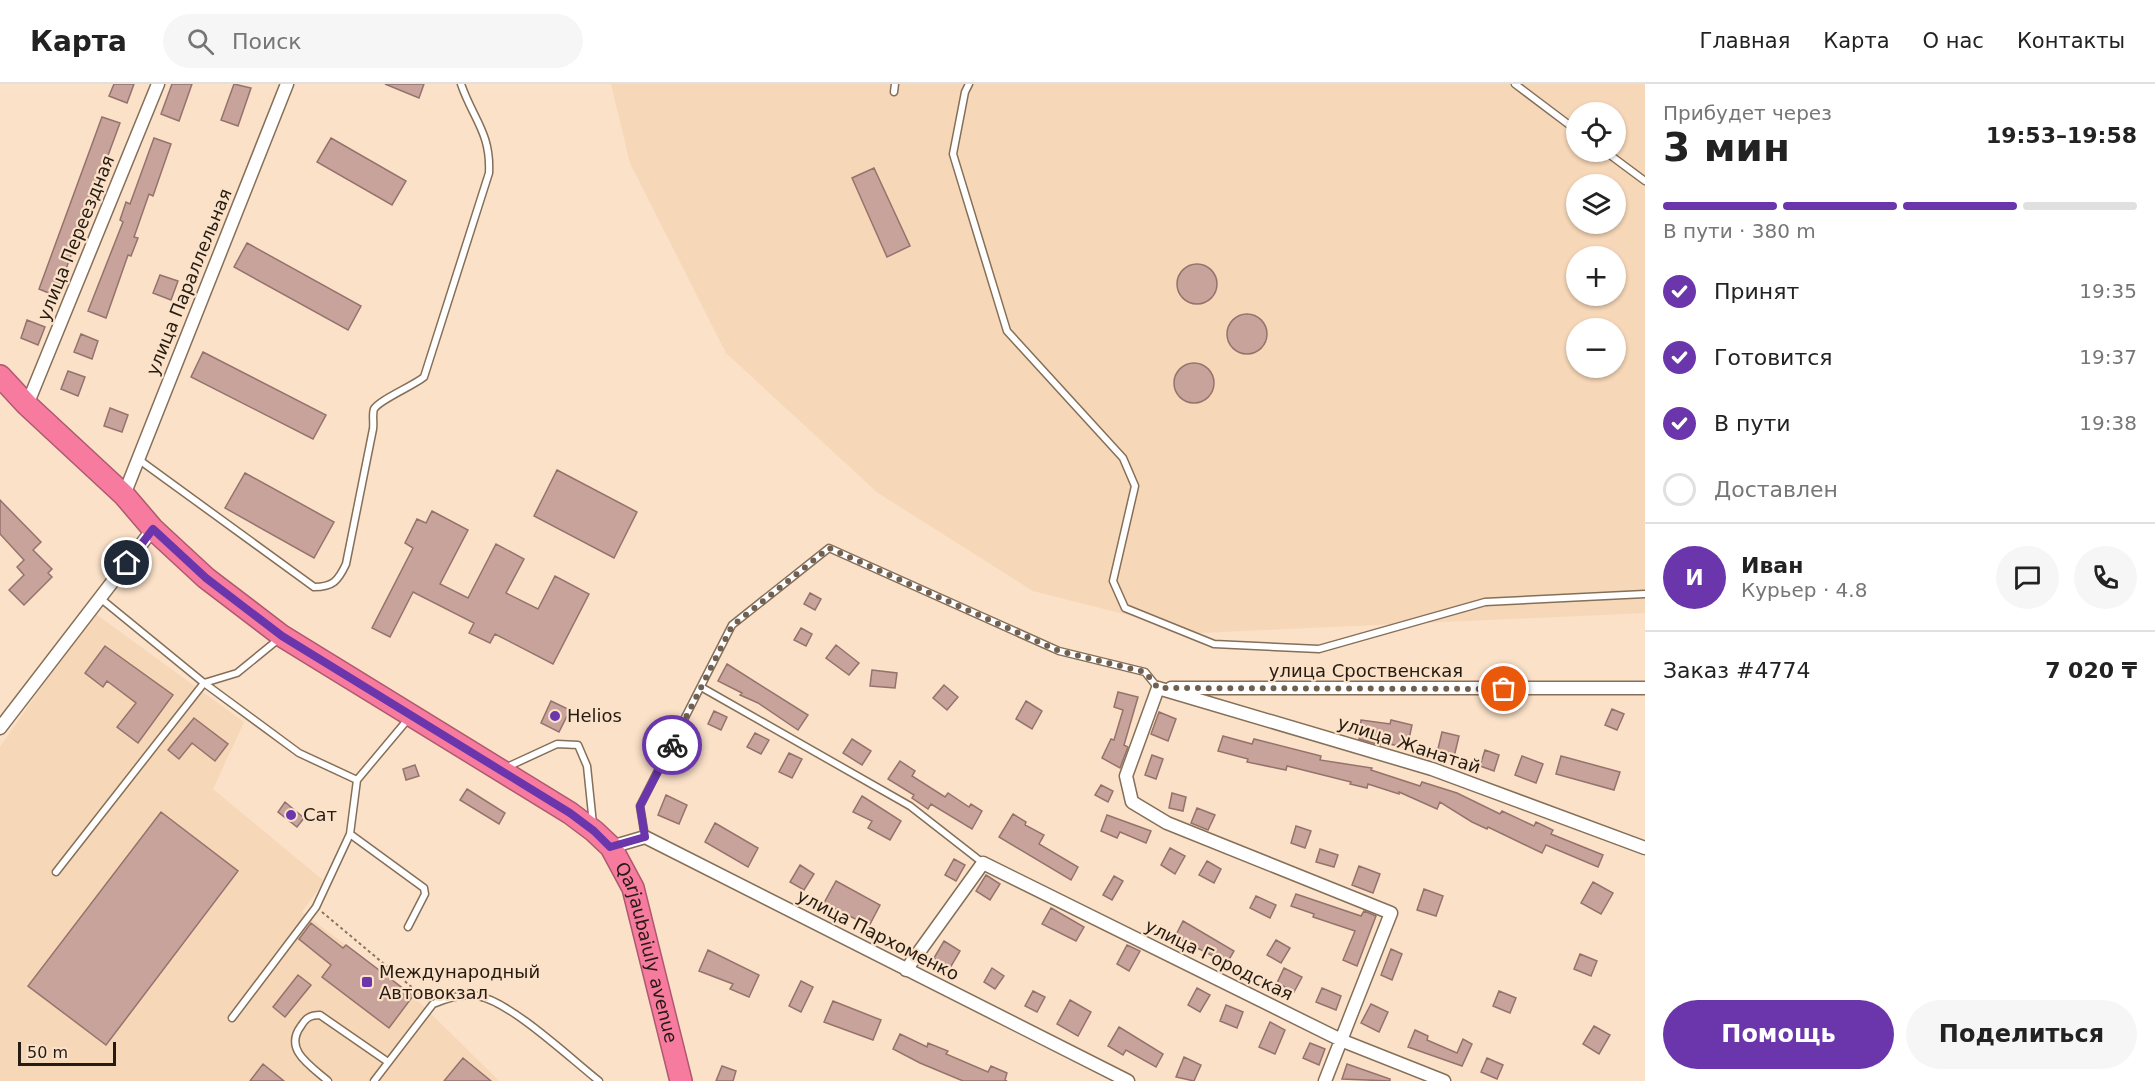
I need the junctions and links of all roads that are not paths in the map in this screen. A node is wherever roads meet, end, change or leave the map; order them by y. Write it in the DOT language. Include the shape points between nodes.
graph roads {
  1 [pos="158,84"];
  2 [pos="286,84"];
  3 [pos="461,84"];
  4 [pos="969,84"];
  5 [pos="1515,84"];
  6 [pos="1566,122"];
  7 [pos="1619,162"];
  8 [pos="1645,181"];
  9 [pos="0,376"];
  10 [pos="27,405"];
  11 [pos="138,459"];
  12 [pos="124,495"];
  13 [pos="153,529"];
  14 [pos="1645,594"];
  15 [pos="100,598"];
  16 [pos="282,636"];
  17 [pos="204,683"];
  18 [pos="701,687"];
  19 [pos="1158,688"];
  20 [pos="1645,688"];
  21 [pos="411,715"];
  22 [pos="0,728"];
  23 [pos="500,770"];
  24 [pos="357,780"];
  25 [pos="594,831"];
  26 [pos="350,834"];
  27 [pos="645,837"];
  28 [pos="610,847"];
  29 [pos="1645,848"];
  30 [pos="983,863"];
  31 [pos="56,872"];
  32 [pos="408,927"];
  33 [pos="906,970"];
  34 [pos="232,1018"];
  35 [pos="1343,1041"];
  36 [pos="388,1062"];
  37 [pos="684,1080"];
  38 [pos="328,1081"];
  39 [pos="374,1081"];
  40 [pos="599,1081"];
  41 [pos="1128,1081"];
  42 [pos="1325,1081"];
  43 [pos="1443,1081"];
  1 -- 10 [label="street, улица Переездная"];
  2 -- 11 [label="street, улица Параллельная"];
  3 -- 11 [label="lane" via="486,134 489,173 424,377 374,410 346,564 337,582 314,587"];
  4 -- 14 [label="lane" via="953,154 1007,331 1123,458 1135,486 1113,581 1125,608 1214,644 1319,649 1485,602"];
  5 -- 6 [label="lane"];
  7 -- 8 [label="lane"];
  9 -- 10 [label="highway, Qarjaubaiuly avenue"];
  10 -- 12 [label="highway, Qarjaubaiuly avenue"];
  11 -- 12 [label="street, улица Параллельная"];
  12 -- 13 [label="highway, Qarjaubaiuly avenue"];
  13 -- 15 [label="street"];
  13 -- 16 [label="highway, Qarjaubaiuly avenue" via="206,578"];
  15 -- 17 [label="lane"];
  15 -- 22 [label="street"];
  16 -- 17 [label="lane" via="237,673"];
  16 -- 21 [label="highway, Qarjaubaiuly avenue"];
  17 -- 24 [label="lane" via="299,753"];
  17 -- 31 [label="lane"];
  18 -- 19 [label="lane" via="732,626 829,548 1059,651 1145,672"];
  18 -- 27 [label="lane" via="640,806"];
  18 -- 30 [label="lane" via="910,806"];
  19 -- 20 [label="street, улица Сроственская"];
  19 -- 29 [label="street, улица Жанатай" via="1432,769"];
  19 -- 35 [label="street" via="1126,776 1132,802 1167,823 1391,913"];
  21 -- 23 [label="highway, Qarjaubaiuly avenue"];
  21 -- 24 [label="lane"];
  23 -- 25 [label="highway, Qarjaubaiuly avenue"];
  23 -- 25 [label="lane" via="557,744 578,745 587,766"];
  24 -- 26 [label="lane"];
  25 -- 28 [label="highway, Qarjaubaiuly avenue"];
  26 -- 32 [label="lane" via="424,888 425,894"];
  26 -- 34 [label="lane" via="316,907"];
  27 -- 28 [label="street"];
  27 -- 33 [label="street, улица Пархоменко"];
  28 -- 37 [label="highway, Qarjaubaiuly avenue" via="633,888"];
  30 -- 33 [label="street"];
  30 -- 35 [label="street, улица Городская"];
  33 -- 41 [label="street, улица Пархоменко"];
  35 -- 42 [label="street"];
  35 -- 43 [label="street, улица Городская"];
  36 -- 38 [label="lane" via="314,1015 306,1018 294,1042 301,1057"];
  36 -- 39 [label="lane"];
  36 -- 40 [label="lane" via="433,1004 466,995 481,997 513,1013"];
}
